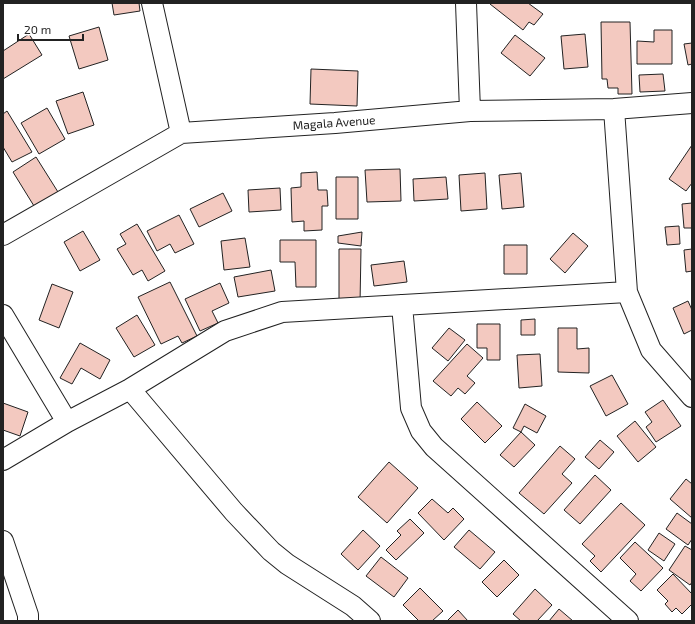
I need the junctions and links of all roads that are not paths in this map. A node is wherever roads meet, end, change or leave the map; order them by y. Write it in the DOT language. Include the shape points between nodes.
graph roads {
  1 [pos="152,3"];
  2 [pos="466,3"];
  3 [pos="692,103"];
  4 [pos="614,109"];
  5 [pos="470,111"];
  6 [pos="181,133"];
  7 [pos="3,235"];
  8 [pos="627,292"];
  9 [pos="402,305"];
  10 [pos="3,315"];
  11 [pos="130,389"];
  12 [pos="692,397"];
  13 [pos="67,422"];
  14 [pos="3,460"];
  15 [pos="3,541"];
  16 [pos="28,621"];
  17 [pos="370,621"];
  18 [pos="628,621"];
  1 -- 6 [label="street"];
  2 -- 5 [label="street"];
  3 -- 4 [label="street, Magala Avenue"];
  4 -- 5 [label="street, Magala Avenue"];
  4 -- 8 [label="street"];
  5 -- 6 [label="street, Magala Avenue"];
  6 -- 7 [label="street, Magala Avenue"];
  8 -- 9 [label="street"];
  8 -- 12 [label="street" via="650,350"];
  9 -- 11 [label="street" via="282,312 225,331"];
  9 -- 18 [label="street" via="411,408 421,431 434,447"];
  10 -- 13 [label="street"];
  11 -- 13 [label="street"];
  11 -- 17 [label="street" via="234,512 271,551 354,606"];
  13 -- 14 [label="street"];
  15 -- 16 [label="street"];
}
